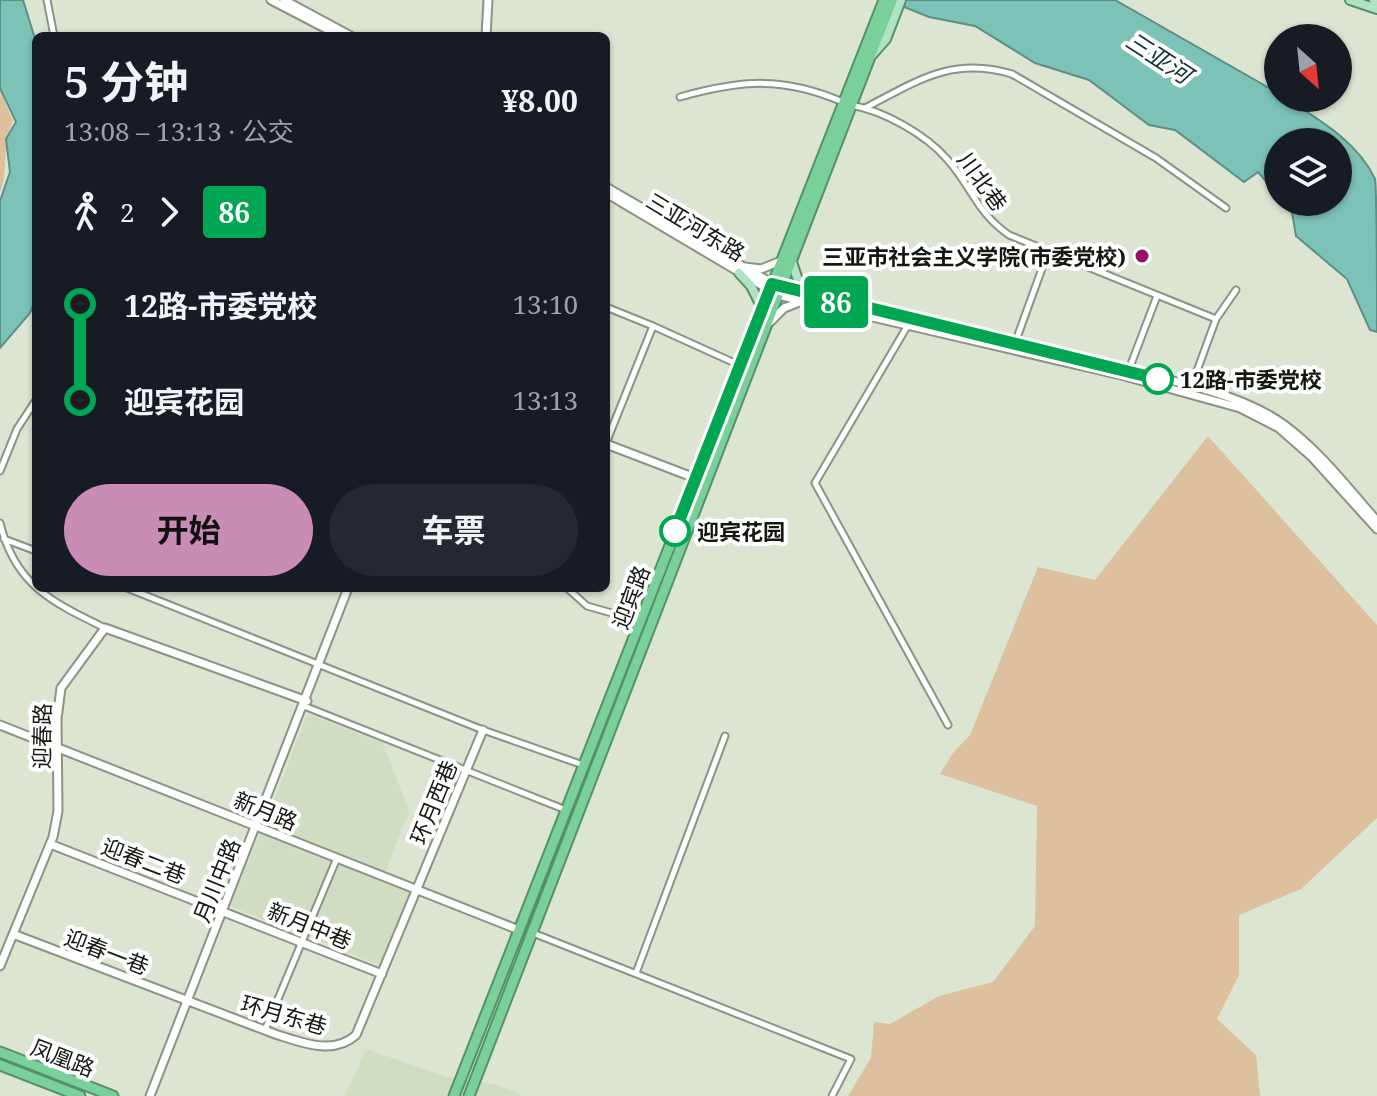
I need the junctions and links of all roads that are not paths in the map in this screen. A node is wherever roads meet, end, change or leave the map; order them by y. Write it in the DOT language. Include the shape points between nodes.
graph roads {
  1 [pos="47,0"];
  2 [pos="271,0"];
  3 [pos="284,0"];
  4 [pos="488,0"];
  5 [pos="884,0"];
  6 [pos="892,0"];
  7 [pos="901,0"];
  8 [pos="1350,0"];
  9 [pos="1377,9"];
  10 [pos="882,26"];
  11 [pos="53,32"];
  12 [pos="332,32"];
  13 [pos="344,32"];
  14 [pos="486,32"];
  15 [pos="680,97"];
  16 [pos="848,104"];
  17 [pos="865,108"];
  18 [pos="610,189"];
  19 [pos="610,195"];
  20 [pos="1226,208"];
  21 [pos="1048,252"];
  22 [pos="786,261"];
  23 [pos="739,270"];
  24 [pos="775,290"];
  25 [pos="1236,290"];
  26 [pos="1157,296"];
  27 [pos="819,298"];
  28 [pos="804,300"];
  29 [pos="610,309"];
  30 [pos="763,310"];
  31 [pos="1216,319"];
  32 [pos="909,325"];
  33 [pos="653,326"];
  34 [pos="766,327"];
  35 [pos="1014,346"];
  36 [pos="739,365"];
  37 [pos="1128,372"];
  38 [pos="1191,388"];
  39 [pos="32,406"];
  40 [pos="610,434"];
  41 [pos="610,446"];
  42 [pos="0,471"];
  43 [pos="695,478"];
  44 [pos="1377,521"];
  45 [pos="0,523"];
  46 [pos="1377,529"];
  47 [pos="4,539"];
  48 [pos="32,550"];
  49 [pos="32,583"];
  50 [pos="40,592"];
  51 [pos="137,592"];
  52 [pos="346,592"];
  53 [pos="571,592"];
  54 [pos="640,621"];
  55 [pos="105,628"];
  56 [pos="319,665"];
  57 [pos="306,703"];
  58 [pos="0,725"];
  59 [pos="948,725"];
  60 [pos="483,730"];
  61 [pos="725,736"];
  62 [pos="59,748"];
  63 [pos="583,765"];
  64 [pos="466,770"];
  65 [pos="566,810"];
  66 [pos="257,826"];
  67 [pos="50,844"];
  68 [pos="337,858"];
  69 [pos="417,889"];
  70 [pos="224,910"];
  71 [pos="519,930"];
  72 [pos="532,933"];
  73 [pos="13,934"];
  74 [pos="303,940"];
  75 [pos="0,966"];
  76 [pos="636,973"];
  77 [pos="382,974"];
  78 [pos="188,1001"];
  79 [pos="265,1030"];
  80 [pos="0,1052"];
  81 [pos="0,1065"];
  82 [pos="80,1096"];
  83 [pos="113,1096"];
  84 [pos="150,1096"];
  85 [pos="454,1096"];
  86 [pos="469,1096"];
  87 [pos="832,1096"];
  1 -- 11 [label="street"];
  2 -- 12 [label="street"];
  3 -- 13 [label="street"];
  4 -- 14 [label="street"];
  5 -- 10 [label="highway"];
  6 -- 10 [label="highway"];
  7 -- 10 [label="main road"];
  8 -- 9 [label="main road"];
  10 -- 16 [label="highway, 迎宾路"];
  10 -- 16 [label="highway, 迎宾路"];
  15 -- 16 [label="street, 川北巷" via="771,81"];
  16 -- 17 [label="street, 川北巷"];
  16 -- 22 [label="highway, 迎宾路"];
  17 -- 20 [label="street" via="949,68 993,68 1156,158"];
  17 -- 21 [label="street, 川北巷" via="908,128 949,160 988,220"];
  18 -- 23 [label="street, 三亚河东路"];
  19 -- 23 [label="street, 三亚河东路"];
  21 -- 26 [label="street, 川北巷"];
  21 -- 35 [label="street"];
  22 -- 23 [label="street"];
  22 -- 24 [label="highway, 迎宾路"];
  22 -- 27 [label="main road" via="799,283"];
  23 -- 24 [label="street, 三亚河东路"];
  23 -- 30 [label="main road"];
  24 -- 27 [label="street, 三亚河东路"];
  24 -- 28 [label="street, 三亚河东路"];
  24 -- 30 [label="highway, 迎宾路"];
  24 -- 34 [label="highway, 迎宾路"];
  25 -- 31 [label="street"];
  26 -- 31 [label="street, 川北巷"];
  26 -- 37 [label="street"];
  27 -- 35 [label="street, 三亚河东路"];
  28 -- 32 [label="street, 三亚河东路"];
  28 -- 34 [label="street" via="784,308"];
  29 -- 33 [label="street"];
  30 -- 36 [label="highway, 迎宾路"];
  31 -- 38 [label="street"];
  32 -- 46 [label="street, 三亚河东路" via="1240,408 1279,428 1311,456"];
  32 -- 59 [label="street" via="815,483"];
  33 -- 36 [label="street"];
  33 -- 40 [label="street"];
  34 -- 72 [label="highway, 迎宾路"];
  35 -- 37 [label="street, 三亚河东路"];
  36 -- 43 [label="highway, 迎宾路"];
  37 -- 38 [label="street, 三亚河东路"];
  38 -- 44 [label="street, 三亚河东路" via="1235,399 1281,422 1316,452"];
  39 -- 42 [label="street"];
  41 -- 43 [label="street"];
  43 -- 54 [label="highway, 迎宾路"];
  45 -- 47 [label="street"];
  47 -- 48 [label="street"];
  47 -- 49 [label="street" via="10,556"];
  50 -- 55 [label="street"];
  51 -- 56 [label="street"];
  52 -- 56 [label="street, 月川中路"];
  53 -- 54 [label="street" via="587,606"];
  54 -- 63 [label="highway, 迎宾路"];
  55 -- 57 [label="street"];
  55 -- 62 [label="street, 迎春路" via="61,688"];
  56 -- 57 [label="street, 月川中路"];
  56 -- 60 [label="street"];
  57 -- 64 [label="street"];
  57 -- 66 [label="street, 月川中路"];
  58 -- 62 [label="street, 新月路"];
  60 -- 63 [label="street"];
  60 -- 64 [label="street, 环月西巷"];
  61 -- 76 [label="street"];
  62 -- 66 [label="street, 新月路"];
  62 -- 67 [label="street, 迎春路" via="58,811"];
  63 -- 65 [label="highway, 迎宾路"];
  64 -- 65 [label="street"];
  64 -- 69 [label="street, 环月西巷"];
  65 -- 71 [label="highway, 迎宾路"];
  66 -- 68 [label="street, 新月路"];
  66 -- 70 [label="street, 月川中路"];
  67 -- 70 [label="street, 迎春二巷"];
  67 -- 73 [label="street, 迎春路"];
  68 -- 69 [label="street, 新月路"];
  68 -- 74 [label="street"];
  69 -- 71 [label="street, 新月路"];
  69 -- 77 [label="street, 环月东巷"];
  70 -- 74 [label="street, 新月中巷"];
  70 -- 78 [label="street, 月川中路"];
  71 -- 85 [label="highway, 迎宾路"];
  72 -- 76 [label="street"];
  72 -- 86 [label="highway, 迎宾路"];
  73 -- 75 [label="street, 迎春路"];
  73 -- 78 [label="street, 迎春一巷"];
  74 -- 77 [label="street, 新月中巷"];
  74 -- 79 [label="street"];
  76 -- 87 [label="street" via="851,1059"];
  77 -- 79 [label="street, 环月东巷" via="356,1035 343,1044 310,1045"];
  78 -- 79 [label="street, 环月东巷"];
  78 -- 84 [label="street, 月川中路"];
  80 -- 83 [label="highway, 凤凰路"];
  81 -- 82 [label="highway, 凤凰路"];
}
